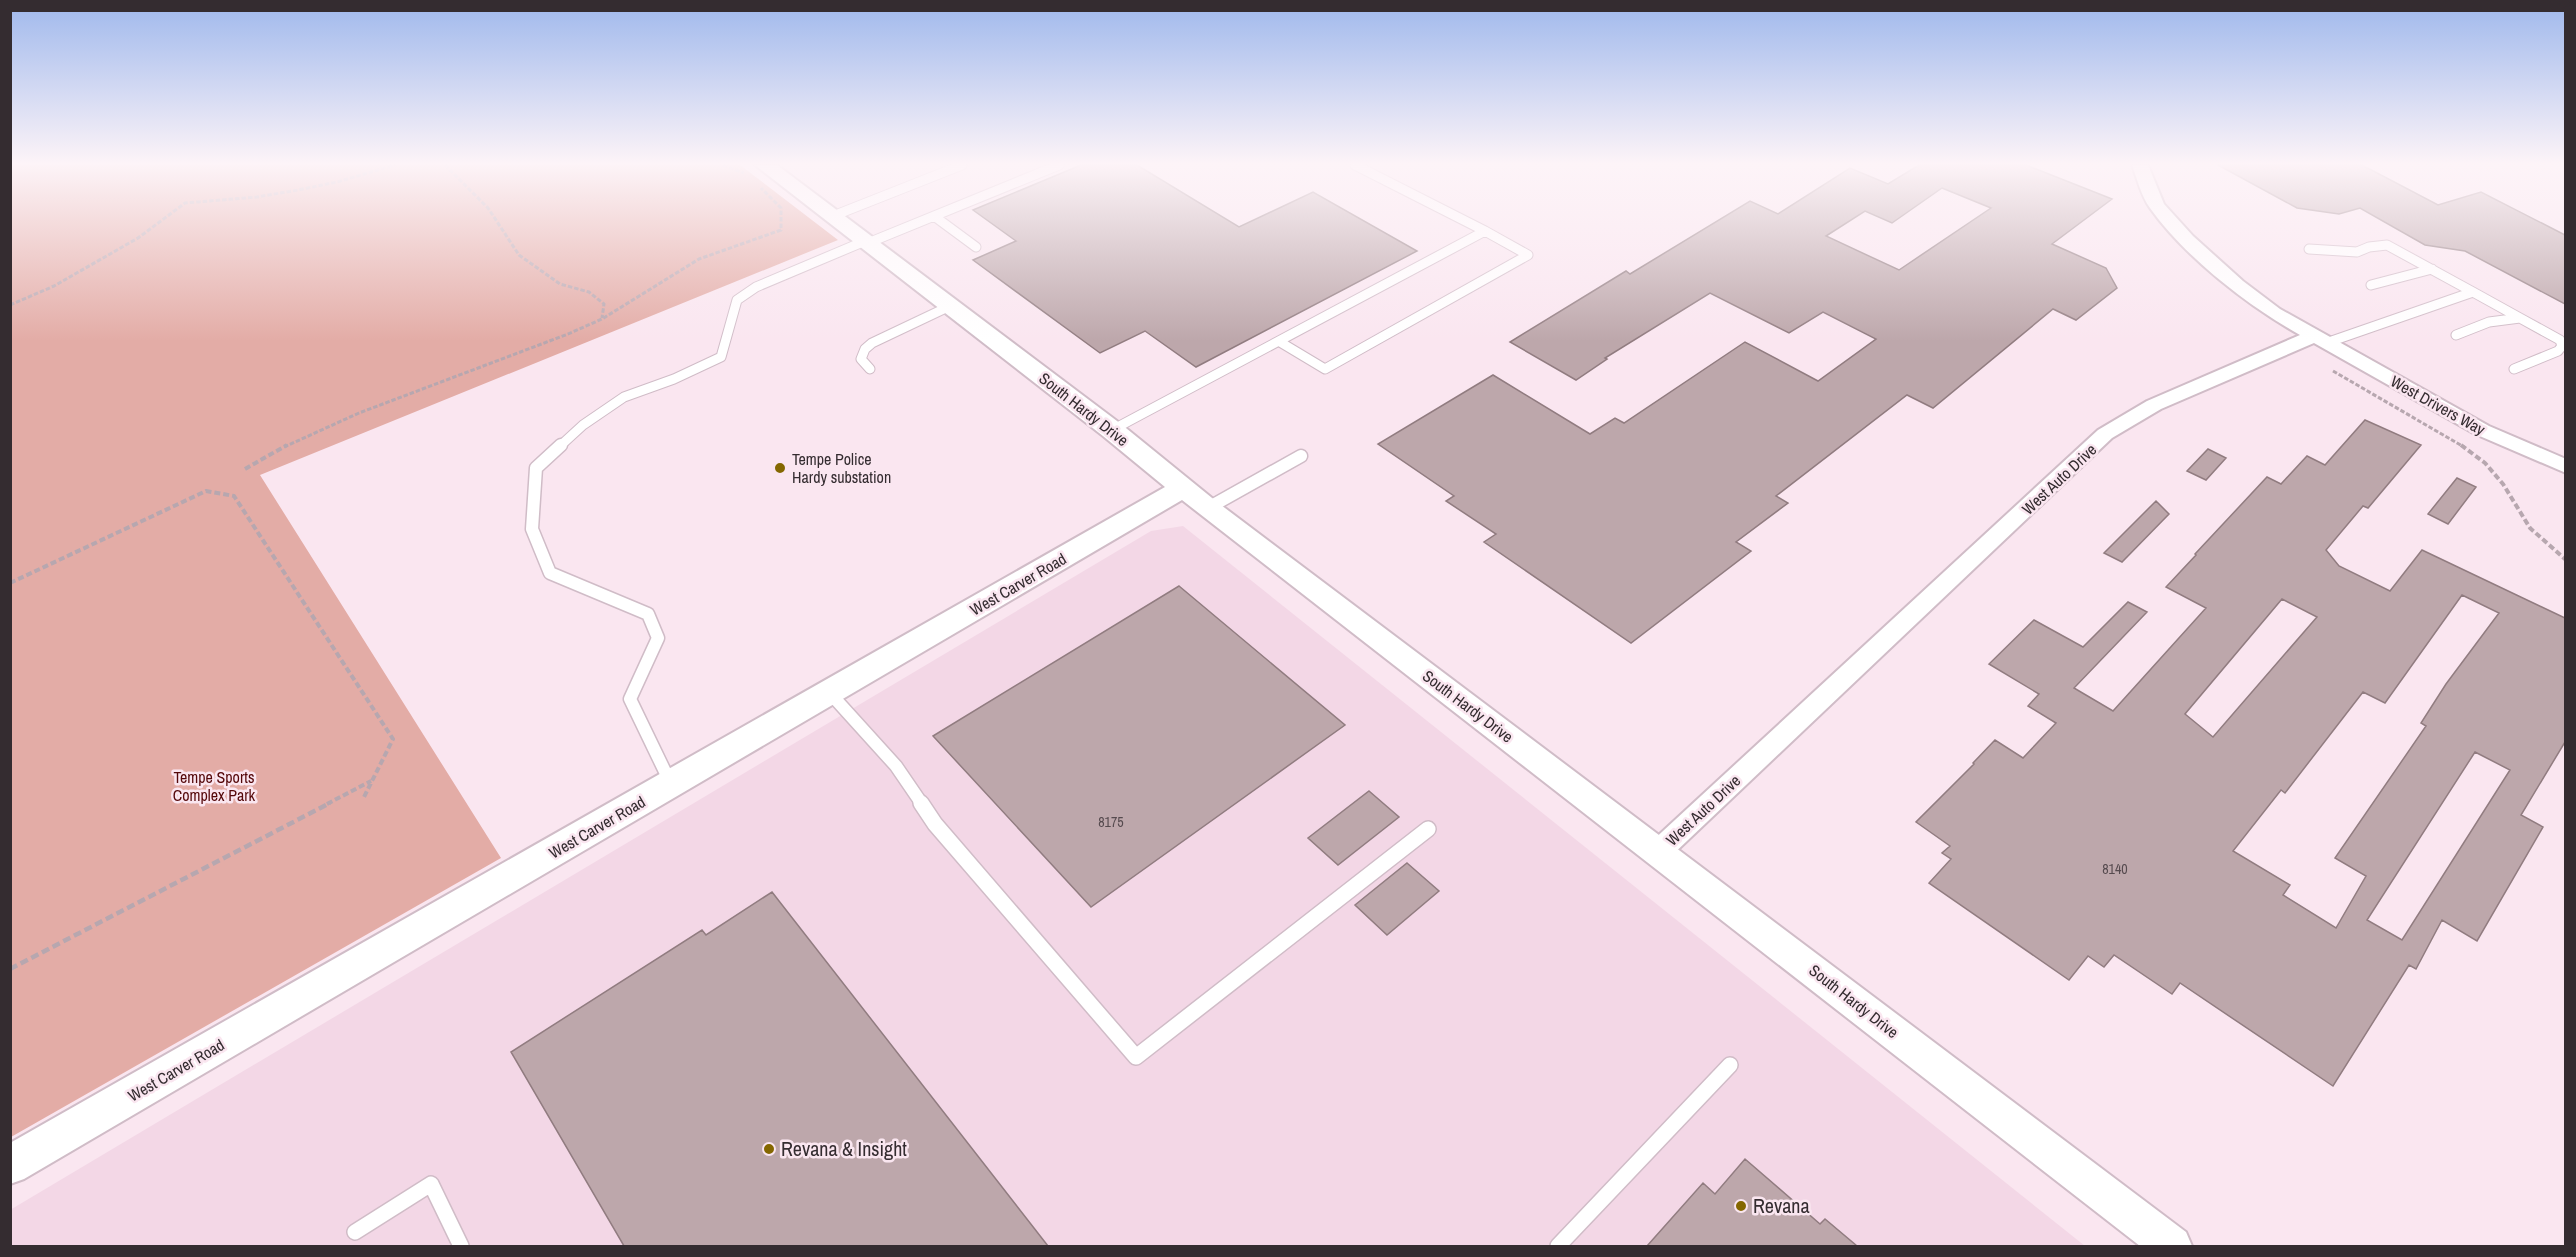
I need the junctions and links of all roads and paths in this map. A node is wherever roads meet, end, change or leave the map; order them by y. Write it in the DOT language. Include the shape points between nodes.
graph roads {
  1 [pos="157,224"];
  2 [pos="498,224"];
  3 [pos="781,224"];
  4 [pos="842,224"];
  5 [pos="913,224"];
  6 [pos="944,224"];
  7 [pos="1471,224"];
  8 [pos="2173,224"];
  9 [pos="1485,231"];
  10 [pos="866,242"];
  11 [pos="976,247"];
  12 [pos="2309,249"];
  13 [pos="2432,269"];
  14 [pos="2371,285"];
  15 [pos="2473,292"];
  16 [pos="10,305"];
  17 [pos="950,306"];
  18 [pos="2520,318"];
  19 [pos="602,319"];
  20 [pos="2456,335"];
  21 [pos="2320,340"];
  22 [pos="1280,342"];
  23 [pos="870,369"];
  24 [pos="2331,369"];
  25 [pos="2514,369"];
  26 [pos="1112,430"];
  27 [pos="1301,456"];
  28 [pos="2565,467"];
  29 [pos="246,469"];
  30 [pos="1195,498"];
  31 [pos="2565,560"];
  32 [pos="10,583"];
  33 [pos="829,693"];
  34 [pos="371,781"];
  35 [pos="671,784"];
  36 [pos="363,799"];
  37 [pos="1428,829"];
  38 [pos="1659,852"];
  39 [pos="10,969"];
  40 [pos="1730,1065"];
  41 [pos="10,1165"];
  42 [pos="355,1232"];
  43 [pos="460,1246"];
  44 [pos="1558,1246"];
  45 [pos="2172,1246"];
  1 -- 16 [label="path" via="54,286"];
  2 -- 19 [label="path" via="519,255 560,284 589,292 604,304"];
  3 -- 19 [label="path" via="781,230 699,259"];
  4 -- 10 [label="street, South Hardy Drive"];
  5 -- 10 [label="lane"];
  6 -- 11 [label="lane"];
  7 -- 9 [label="lane"];
  8 -- 21 [label="street" via="2237,285"];
  9 -- 22 [label="lane"];
  9 -- 22 [label="lane" via="1528,255 1325,369"];
  10 -- 17 [label="street, South Hardy Drive"];
  10 -- 35 [label="lane" via="756,287 737,300 721,357 624,398 582,425 536,468 532,530 550,573 648,614 657,638 630,699"];
  12 -- 13 [label="lane" via="2357,252 2387,245"];
  13 -- 14 [label="lane"];
  13 -- 15 [label="lane"];
  15 -- 18 [label="lane"];
  15 -- 21 [label="lane"];
  17 -- 23 [label="lane" via="872,343 861,359"];
  17 -- 26 [label="street, South Hardy Drive"];
  18 -- 20 [label="lane" via="2489,322"];
  18 -- 25 [label="lane" via="2560,340 2562,346"];
  19 -- 29 [label="path" via="359,413 298,439"];
  21 -- 28 [label="street, West Drivers Way" via="2482,430"];
  21 -- 38 [label="street, West Auto Drive" via="2154,405 2105,434"];
  22 -- 26 [label="lane"];
  24 -- 31 [label="path" via="2485,463 2503,484 2529,528"];
  26 -- 30 [label="street, South Hardy Drive"];
  27 -- 30 [label="lane"];
  30 -- 33 [label="street, West Carver Road"];
  30 -- 38 [label="street, South Hardy Drive"];
  32 -- 34 [label="path" via="206,491 234,496 393,739"];
  33 -- 35 [label="street, West Carver Road"];
  33 -- 37 [label="lane" via="896,766 935,824 1136,1057"];
  34 -- 36 [label="path"];
  34 -- 39 [label="path"];
  35 -- 41 [label="street, West Carver Road"];
  38 -- 45 [label="street, South Hardy Drive"];
  40 -- 44 [label="lane"];
  42 -- 43 [label="lane" via="430,1184"];
}
